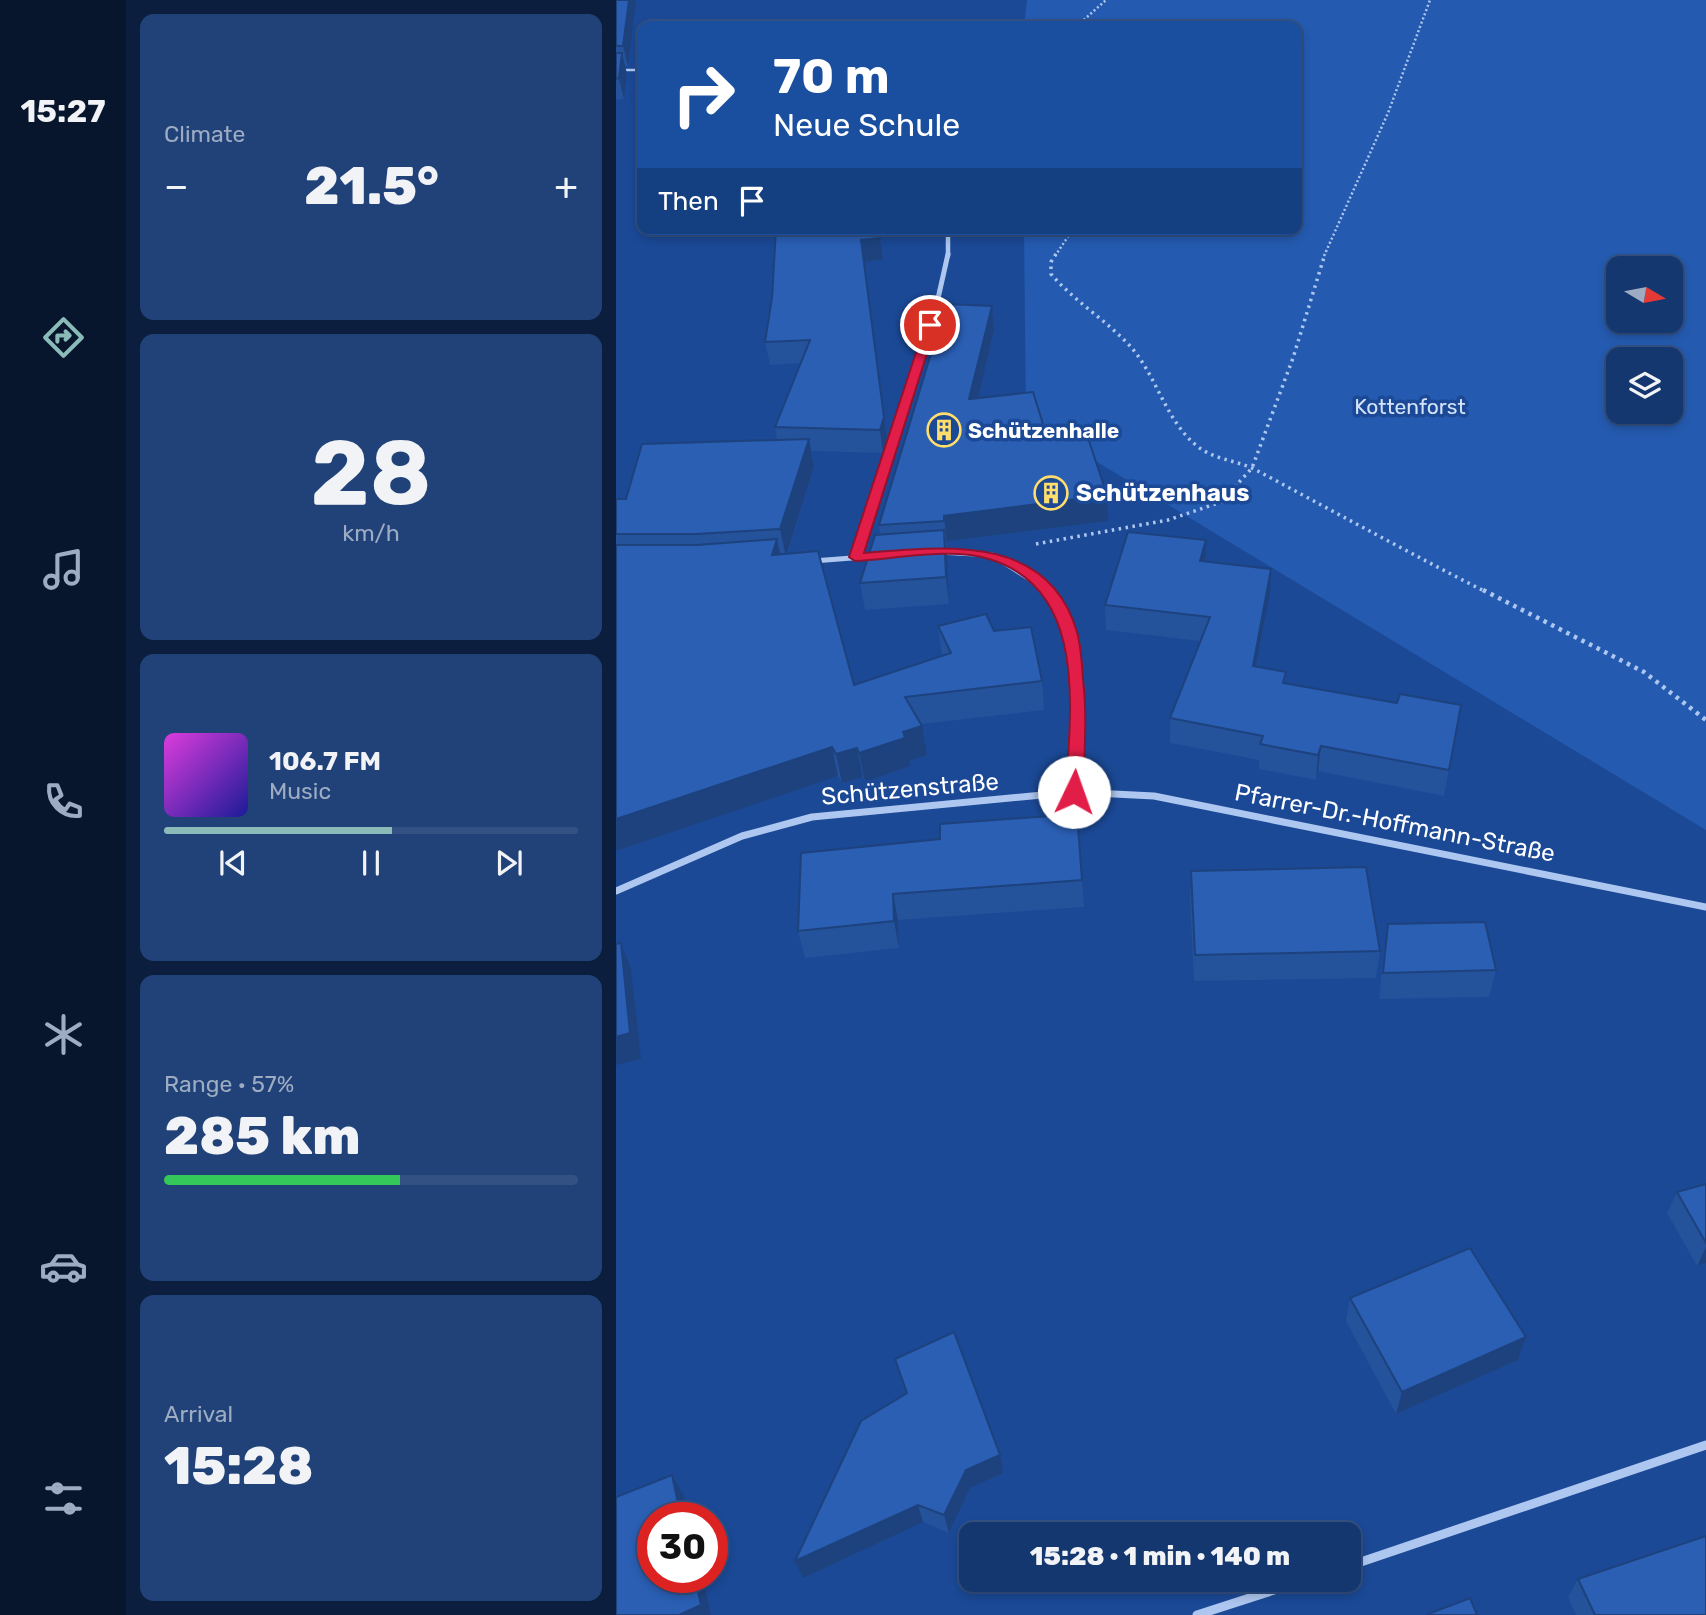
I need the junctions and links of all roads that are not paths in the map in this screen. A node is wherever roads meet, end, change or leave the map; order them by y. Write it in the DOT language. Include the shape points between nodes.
graph roads {
  1 [pos="616,70"];
  2 [pos="637,70"];
  3 [pos="948,235"];
  4 [pos="925,553"];
  5 [pos="883,555"];
  6 [pos="855,557"];
  7 [pos="799,562"];
  8 [pos="1074,792"];
  9 [pos="616,891"];
  10 [pos="1706,906"];
  11 [pos="1706,1445"];
  12 [pos="1361,1562"];
  13 [pos="1268,1592"];
  14 [pos="1197,1615"];
  1 -- 2 [label="lane"];
  3 -- 6 [label="street" via="937,303"];
  4 -- 8 [label="street" via="992,555 1049,590 1069,631 1078,701"];
  5 -- 6 [label="street"];
  6 -- 7 [label="street"];
  8 -- 9 [label="street, Schützenstraße" via="812,817 742,836"];
  8 -- 10 [label="street, Pfarrer-Dr.-Hoffmann-Straße" via="1154,796"];
  11 -- 12 [label="street"];
  13 -- 14 [label="street"];
}
